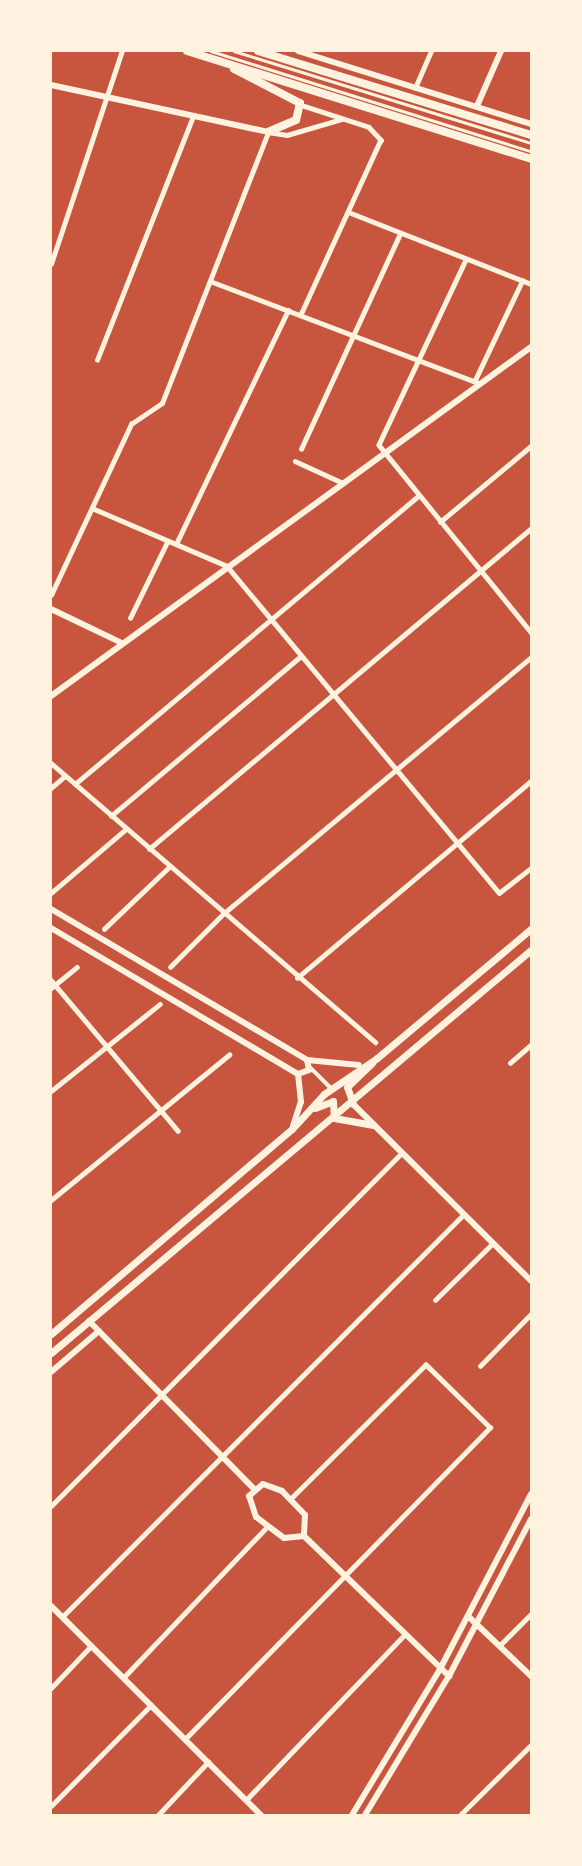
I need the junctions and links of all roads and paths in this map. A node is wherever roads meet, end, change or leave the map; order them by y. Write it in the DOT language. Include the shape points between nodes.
graph roads {
  1 [pos="122,51"];
  2 [pos="187,51"];
  3 [pos="211,51"];
  4 [pos="234,51"];
  5 [pos="258,51"];
  6 [pos="298,51"];
  7 [pos="431,51"];
  8 [pos="501,51"];
  9 [pos="322,54"];
  10 [pos="226,64"];
  11 [pos="51,85"];
  12 [pos="415,88"];
  13 [pos="106,97"];
  14 [pos="301,105"];
  15 [pos="477,106"];
  16 [pos="193,116"];
  17 [pos="342,120"];
  18 [pos="531,124"];
  19 [pos="268,131"];
  20 [pos="531,135"];
  21 [pos="531,143"];
  22 [pos="531,151"];
  23 [pos="531,159"];
  24 [pos="351,213"];
  25 [pos="400,234"];
  26 [pos="466,260"];
  27 [pos="51,264"];
  28 [pos="210,281"];
  29 [pos="522,281"];
  30 [pos="531,284"];
  31 [pos="288,310"];
  32 [pos="301,315"];
  33 [pos="355,334"];
  34 [pos="531,347"];
  35 [pos="417,359"];
  36 [pos="97,360"];
  37 [pos="477,381"];
  38 [pos="531,446"];
  39 [pos="301,449"];
  40 [pos="386,455"];
  41 [pos="295,461"];
  42 [pos="344,483"];
  43 [pos="419,495"];
  44 [pos="92,509"];
  45 [pos="440,522"];
  46 [pos="531,529"];
  47 [pos="167,542"];
  48 [pos="177,542"];
  49 [pos="227,566"];
  50 [pos="481,571"];
  51 [pos="51,595"];
  52 [pos="51,609"];
  53 [pos="130,618"];
  54 [pos="271,620"];
  55 [pos="531,632"];
  56 [pos="120,642"];
  57 [pos="300,656"];
  58 [pos="531,657"];
  59 [pos="333,695"];
  60 [pos="51,696"];
  61 [pos="51,764"];
  62 [pos="396,770"];
  63 [pos="65,776"];
  64 [pos="531,781"];
  65 [pos="75,784"];
  66 [pos="51,788"];
  67 [pos="111,816"];
  68 [pos="126,829"];
  69 [pos="457,843"];
  70 [pos="149,849"];
  71 [pos="169,867"];
  72 [pos="531,868"];
  73 [pos="51,893"];
  74 [pos="51,909"];
  75 [pos="223,914"];
  76 [pos="51,928"];
  77 [pos="104,929"];
  78 [pos="531,929"];
  79 [pos="531,950"];
  80 [pos="76,967"];
  81 [pos="170,968"];
  82 [pos="297,978"];
  83 [pos="52,984"];
  84 [pos="160,1004"];
  85 [pos="375,1042"];
  86 [pos="531,1045"];
  87 [pos="105,1046"];
  88 [pos="229,1055"];
  89 [pos="377,1058"];
  90 [pos="307,1059"];
  91 [pos="510,1063"];
  92 [pos="359,1065"];
  93 [pos="310,1068"];
  94 [pos="298,1074"];
  95 [pos="331,1088"];
  96 [pos="51,1091"];
  97 [pos="353,1104"];
  98 [pos="159,1110"];
  99 [pos="312,1110"];
  100 [pos="334,1118"];
  101 [pos="373,1125"];
  102 [pos="292,1129"];
  103 [pos="177,1131"];
  104 [pos="402,1153"];
  105 [pos="51,1200"];
  106 [pos="464,1214"];
  107 [pos="493,1243"];
  108 [pos="531,1280"];
  109 [pos="435,1300"];
  110 [pos="531,1314"];
  111 [pos="89,1321"];
  112 [pos="99,1331"];
  113 [pos="51,1334"];
  114 [pos="51,1353"];
  115 [pos="480,1366"];
  116 [pos="51,1372"];
  117 [pos="161,1395"];
  118 [pos="222,1456"];
  119 [pos="253,1488"];
  120 [pos="531,1494"];
  121 [pos="291,1500"];
  122 [pos="51,1506"];
  123 [pos="531,1519"];
  124 [pos="267,1527"];
  125 [pos="304,1536"];
  126 [pos="344,1575"];
  127 [pos="51,1606"];
  128 [pos="531,1614"];
  129 [pos="62,1617"];
  130 [pos="469,1617"];
  131 [pos="478,1624"];
  132 [pos="405,1634"];
  133 [pos="500,1645"];
  134 [pos="91,1646"];
  135 [pos="440,1669"];
  136 [pos="449,1676"];
  137 [pos="531,1676"];
  138 [pos="123,1678"];
  139 [pos="51,1688"];
  140 [pos="151,1705"];
  141 [pos="185,1739"];
  142 [pos="531,1745"];
  143 [pos="208,1762"];
  144 [pos="246,1800"];
  145 [pos="51,1806"];
  146 [pos="158,1815"];
  147 [pos="261,1815"];
  148 [pos="352,1815"];
  149 [pos="365,1815"];
  150 [pos="460,1815"];
  1 -- 13 [label="street"];
  2 -- 10 [label="highway"];
  3 -- 22 [label="lane"];
  4 -- 21 [label="lane"];
  5 -- 20 [label="highway"];
  6 -- 9 [label="main road"];
  7 -- 12 [label="street"];
  8 -- 15 [label="main road"];
  9 -- 12 [label="main road"];
  10 -- 14 [label="highway"];
  10 -- 23 [label="highway"];
  11 -- 13 [label="main road"];
  12 -- 15 [label="main road"];
  13 -- 16 [label="main road"];
  13 -- 27 [label="street"];
  14 -- 17 [label="street"];
  14 -- 19 [label="highway" via="296,120"];
  15 -- 18 [label="main road"];
  16 -- 19 [label="main road"];
  16 -- 36 [label="street"];
  17 -- 19 [label="street" via="287,135"];
  17 -- 24 [label="street" via="375,129 381,140"];
  19 -- 28 [label="street"];
  24 -- 25 [label="street"];
  24 -- 32 [label="street"];
  25 -- 26 [label="street"];
  25 -- 33 [label="street"];
  26 -- 29 [label="street"];
  26 -- 35 [label="street"];
  28 -- 31 [label="street"];
  28 -- 44 [label="street" via="162,403 131,424"];
  29 -- 30 [label="street"];
  29 -- 37 [label="street"];
  31 -- 32 [label="street"];
  31 -- 48 [label="street"];
  32 -- 33 [label="street"];
  33 -- 35 [label="street"];
  33 -- 39 [label="street"];
  34 -- 37 [label="main road"];
  35 -- 37 [label="street"];
  35 -- 40 [label="street" via="379,439"];
  37 -- 40 [label="main road"];
  38 -- 45 [label="street"];
  40 -- 42 [label="main road"];
  40 -- 43 [label="street"];
  41 -- 42 [label="street"];
  42 -- 49 [label="main road"];
  43 -- 45 [label="street"];
  43 -- 54 [label="street"];
  44 -- 47 [label="street"];
  44 -- 51 [label="street"];
  45 -- 50 [label="street"];
  46 -- 50 [label="street"];
  47 -- 48 [label="street"];
  47 -- 53 [label="street"];
  48 -- 49 [label="street"];
  49 -- 54 [label="street"];
  49 -- 56 [label="main road"];
  50 -- 55 [label="street"];
  50 -- 59 [label="street"];
  52 -- 56 [label="main road"];
  54 -- 57 [label="street"];
  54 -- 65 [label="street"];
  56 -- 60 [label="main road"];
  57 -- 59 [label="street"];
  57 -- 67 [label="street"];
  58 -- 62 [label="street"];
  59 -- 62 [label="street"];
  59 -- 70 [label="street"];
  61 -- 63 [label="street"];
  62 -- 69 [label="street"];
  62 -- 75 [label="street"];
  63 -- 65 [label="street"];
  63 -- 66 [label="street"];
  64 -- 69 [label="street"];
  65 -- 67 [label="street"];
  67 -- 68 [label="street"];
  68 -- 70 [label="street"];
  68 -- 73 [label="street"];
  69 -- 72 [label="street" via="500,894"];
  69 -- 82 [label="street"];
  70 -- 71 [label="street"];
  71 -- 75 [label="street"];
  71 -- 77 [label="street"];
  74 -- 90 [label="main road"];
  75 -- 81 [label="street"];
  75 -- 82 [label="street"];
  76 -- 94 [label="main road"];
  78 -- 89 [label="main road"];
  79 -- 97 [label="main road"];
  80 -- 83 [label="street"];
  82 -- 85 [label="street"];
  83 -- 87 [label="street"];
  84 -- 87 [label="street"];
  86 -- 91 [label="street"];
  87 -- 96 [label="street"];
  87 -- 98 [label="street"];
  88 -- 98 [label="street"];
  89 -- 92 [label="main road"];
  89 -- 97 [label="main road" via="347,1087"];
  90 -- 92 [label="main road" via="330,1067"];
  90 -- 93 [label="main road"];
  92 -- 95 [label="main road"];
  93 -- 94 [label="main road"];
  93 -- 95 [label="street"];
  94 -- 102 [label="main road" via="301,1101"];
  95 -- 99 [label="main road"];
  97 -- 100 [label="main road"];
  97 -- 101 [label="main road"];
  98 -- 103 [label="street"];
  98 -- 105 [label="street"];
  99 -- 100 [label="main road" via="333,1101"];
  99 -- 102 [label="main road"];
  100 -- 101 [label="main road"];
  100 -- 111 [label="main road"];
  101 -- 104 [label="main road"];
  102 -- 113 [label="main road"];
  104 -- 106 [label="main road"];
  104 -- 117 [label="street"];
  106 -- 107 [label="main road"];
  106 -- 118 [label="street"];
  107 -- 108 [label="main road"];
  107 -- 109 [label="street"];
  110 -- 115 [label="street"];
  111 -- 112 [label="main road"];
  111 -- 114 [label="main road"];
  112 -- 116 [label="main road"];
  112 -- 117 [label="main road"];
  117 -- 118 [label="main road"];
  117 -- 122 [label="street"];
  118 -- 119 [label="main road"];
  118 -- 129 [label="street"];
  119 -- 121 [label="main road" via="273,1485"];
  119 -- 124 [label="main road" via="249,1503"];
  120 -- 130 [label="main road"];
  121 -- 125 [label="main road" via="308,1519"];
  121 -- 126 [label="street" via="426,1365 491,1428"];
  123 -- 131 [label="main road"];
  124 -- 125 [label="main road" via="289,1540"];
  124 -- 138 [label="street"];
  125 -- 126 [label="main road"];
  126 -- 132 [label="main road"];
  126 -- 141 [label="street"];
  127 -- 129 [label="main road"];
  128 -- 133 [label="street"];
  129 -- 134 [label="main road"];
  130 -- 131 [label="main road"];
  130 -- 135 [label="main road"];
  131 -- 133 [label="main road"];
  131 -- 136 [label="main road"];
  132 -- 135 [label="main road"];
  132 -- 144 [label="street"];
  133 -- 137 [label="main road"];
  134 -- 138 [label="main road"];
  134 -- 139 [label="street"];
  135 -- 136 [label="main road"];
  135 -- 148 [label="main road"];
  136 -- 149 [label="main road"];
  138 -- 140 [label="main road"];
  140 -- 141 [label="main road"];
  140 -- 145 [label="street"];
  141 -- 143 [label="main road"];
  142 -- 150 [label="street"];
  143 -- 144 [label="main road"];
  143 -- 146 [label="street"];
  144 -- 147 [label="main road"];
}
